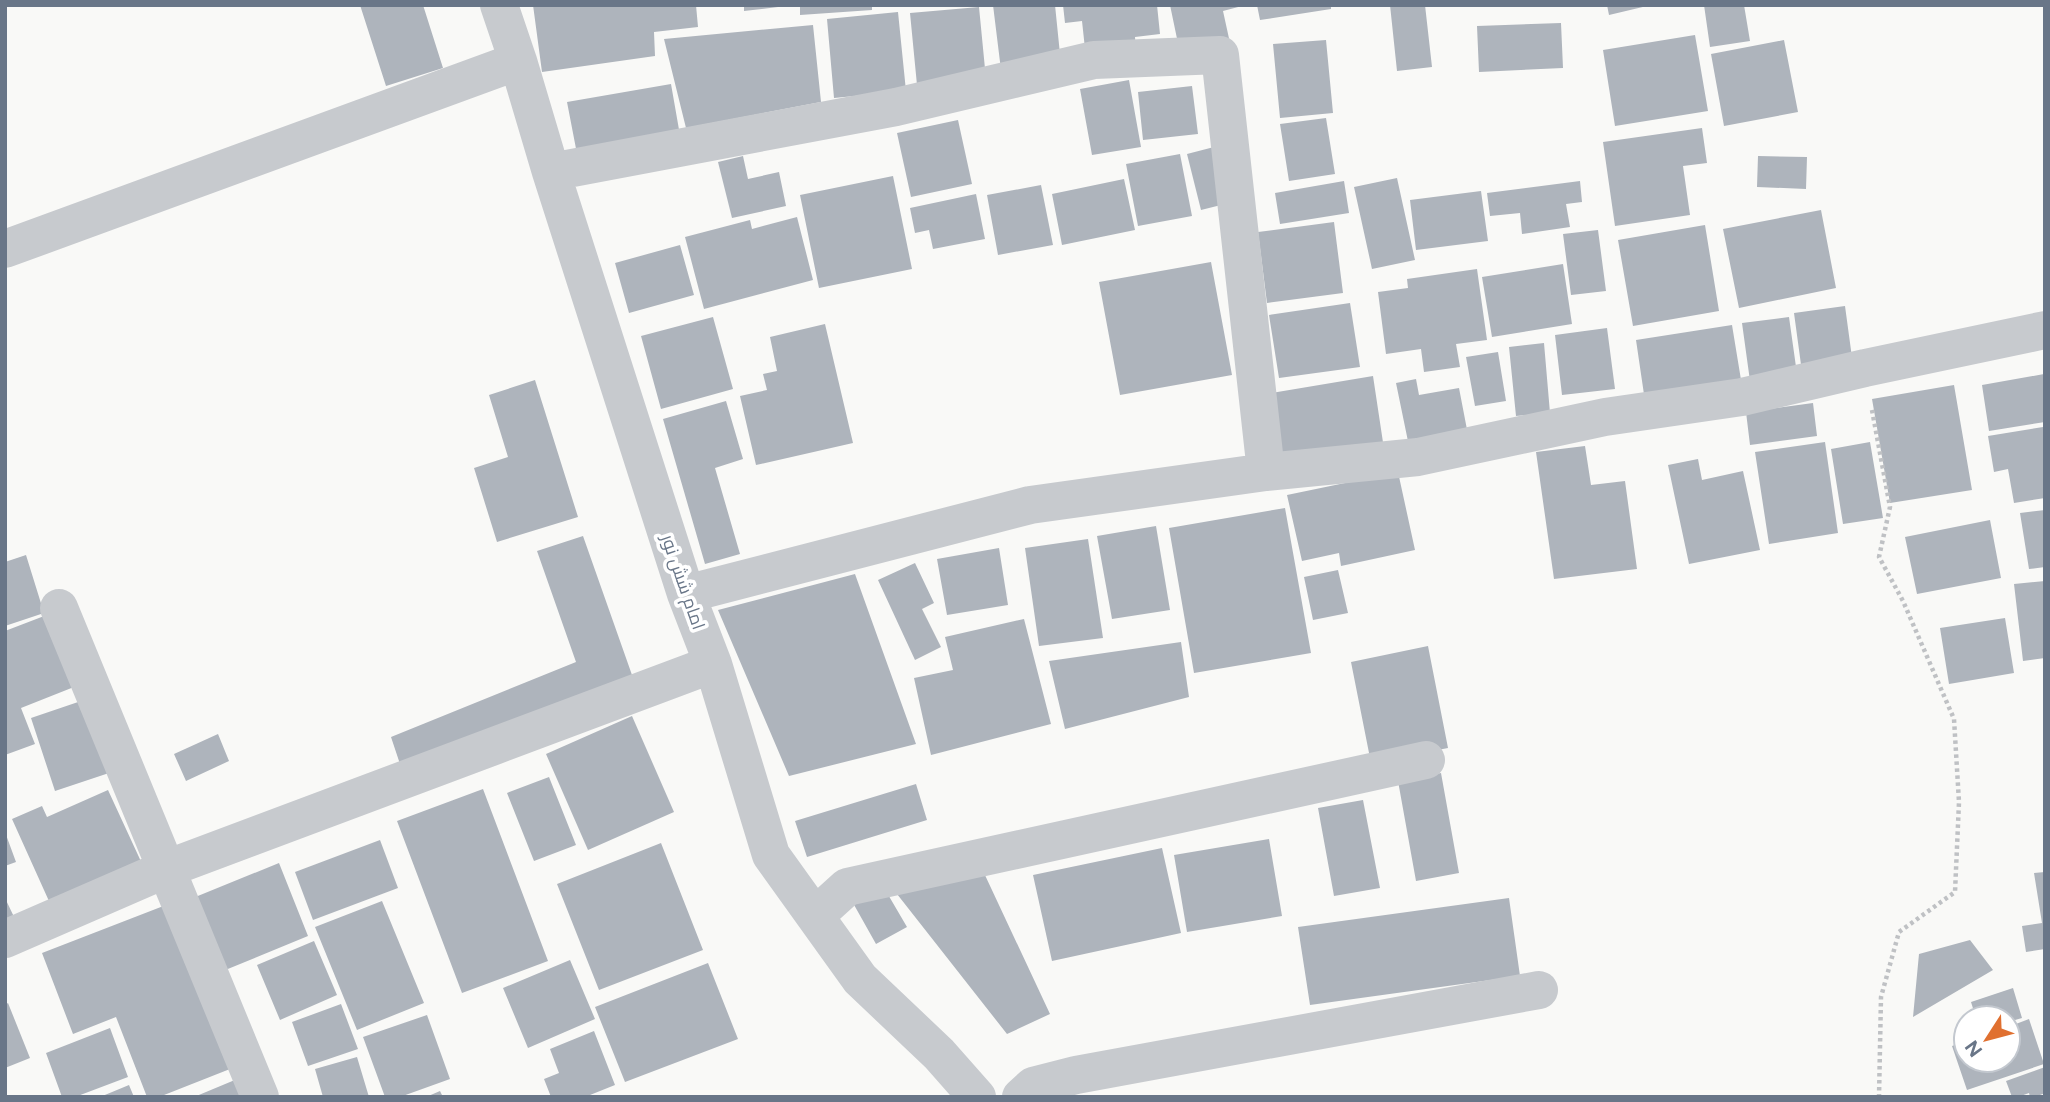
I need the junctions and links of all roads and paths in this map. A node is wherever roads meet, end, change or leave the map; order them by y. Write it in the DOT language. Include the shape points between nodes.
graph roads {
  1 [pos="499,5"];
  2 [pos="518,61"];
  3 [pos="551,172"];
  4 [pos="5,248"];
  5 [pos="2045,330"];
  6 [pos="1865,368"];
  7 [pos="1266,472"];
  8 [pos="686,594"];
  9 [pos="59,608"];
  10 [pos="713,664"];
  11 [pos="1426,760"];
  12 [pos="166,869"];
  13 [pos="815,916"];
  14 [pos="5,939"];
  15 [pos="1539,990"];
  16 [pos="260,1097"];
  17 [pos="977,1097"];
  18 [pos="1021,1097"];
  19 [pos="1879,1097"];
  1 -- 2 [label="street, امام شش نور"];
  2 -- 3 [label="street, امام شش نور"];
  2 -- 4 [label="street"];
  3 -- 7 [label="street" via="896,107 1094,60 1220,55"];
  3 -- 8 [label="street, امام شش نور"];
  5 -- 6 [label="street"];
  6 -- 7 [label="street" via="1742,397 1605,416 1418,457"];
  6 -- 19 [label="path" via="1890,507 1879,557 1954,719 1959,802 1955,892 1899,932 1881,997"];
  7 -- 8 [label="street" via="1030,505"];
  8 -- 10 [label="street, امام شش نور"];
  9 -- 12 [label="street"];
  10 -- 12 [label="street"];
  10 -- 13 [label="street, امام شش نور" via="771,855"];
  11 -- 13 [label="street" via="847,887"];
  12 -- 14 [label="street"];
  12 -- 16 [label="street"];
  13 -- 17 [label="street, امام شش نور" via="860,979"];
  15 -- 18 [label="street" via="1076,1075 1033,1086"];
}
